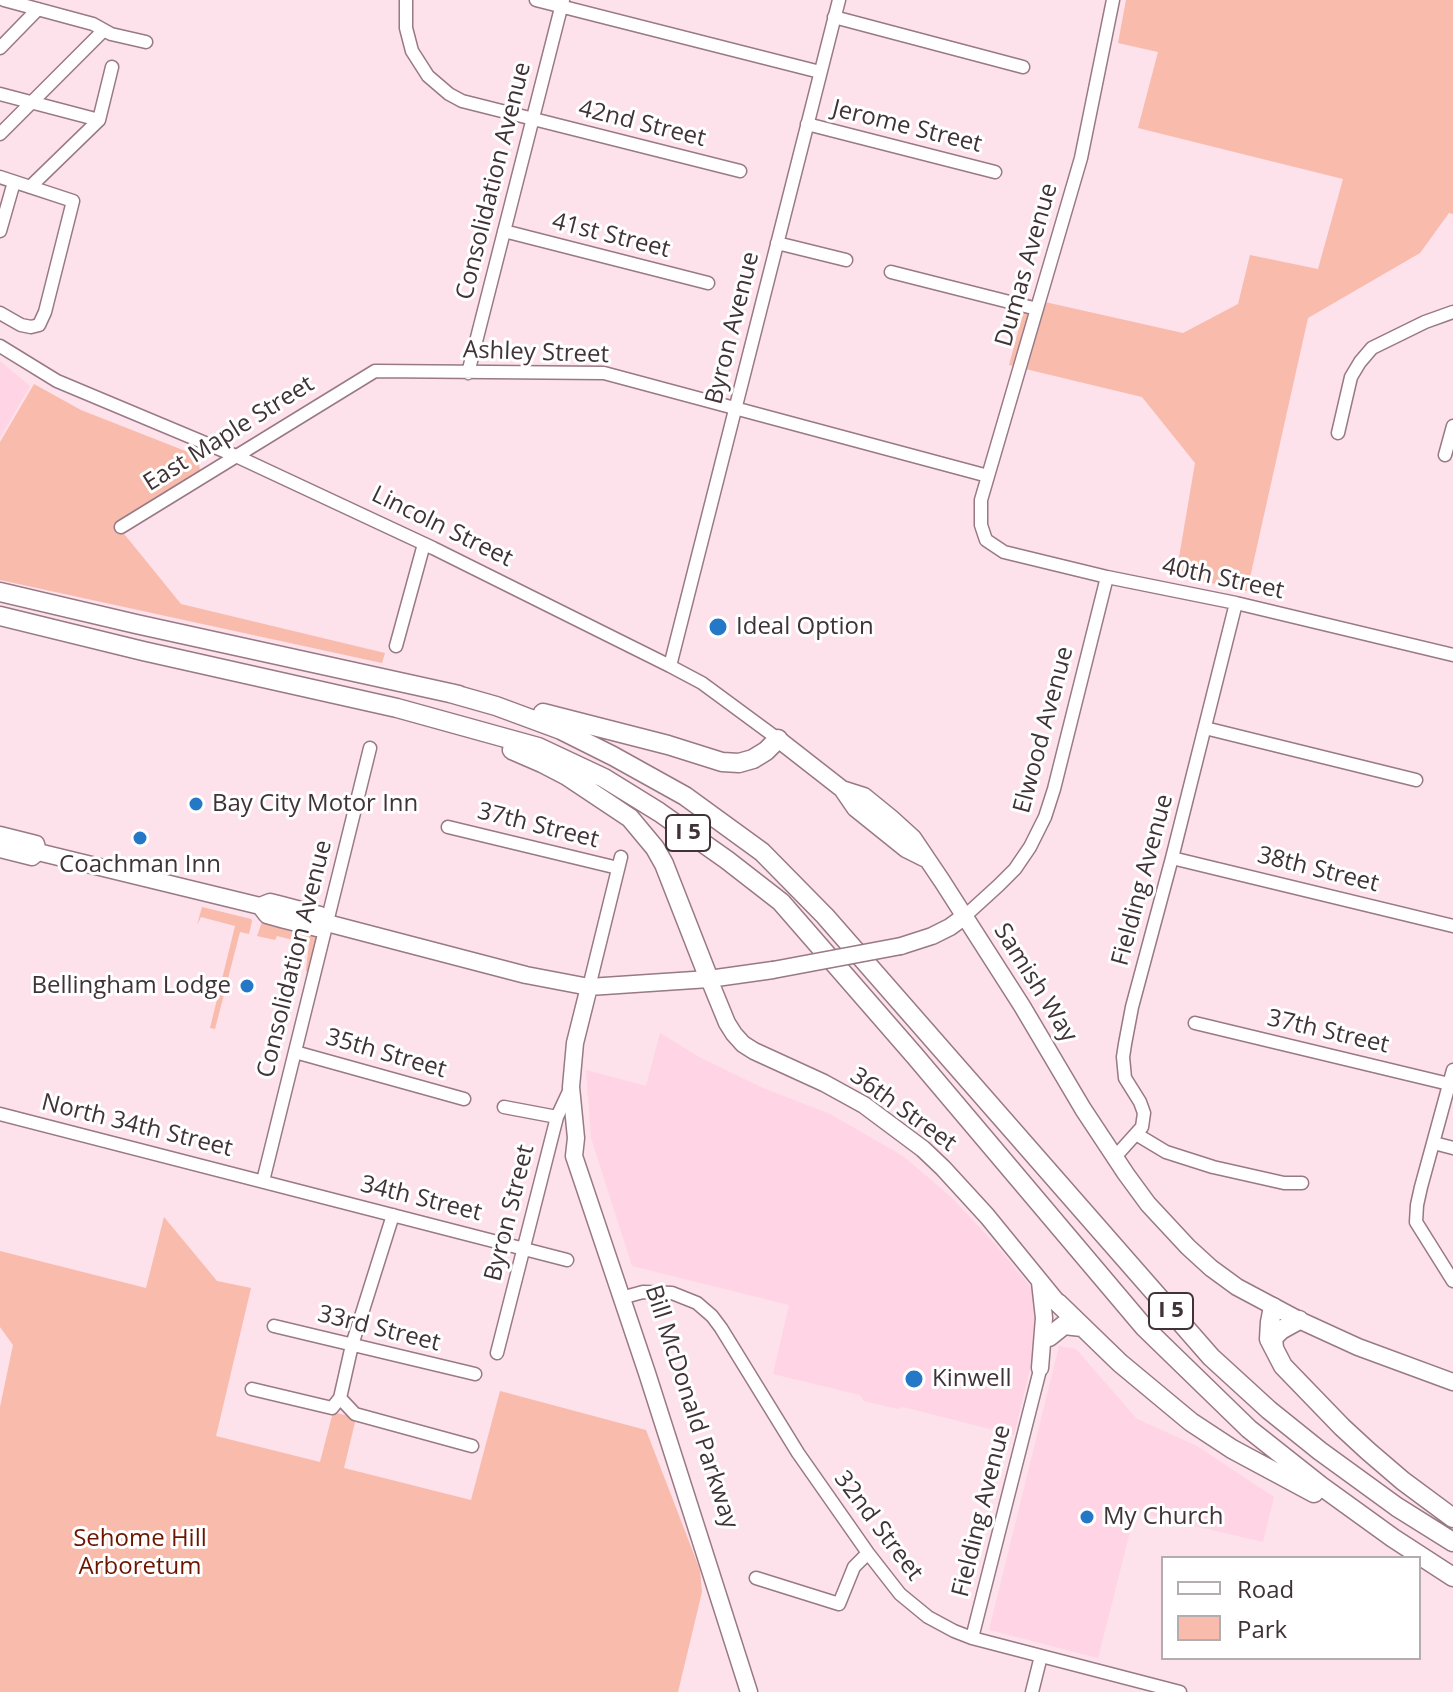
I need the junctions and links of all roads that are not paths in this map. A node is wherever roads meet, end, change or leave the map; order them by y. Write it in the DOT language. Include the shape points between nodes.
graph roads {
  1 [pos="4,0"];
  2 [pos="406,0"];
  3 [pos="536,0"];
  4 [pos="839,0"];
  5 [pos="1113,0"];
  6 [pos="563,3"];
  7 [pos="38,9"];
  8 [pos="834,17"];
  9 [pos="102,29"];
  10 [pos="146,42"];
  11 [pos="0,48"];
  12 [pos="112,67"];
  13 [pos="1023,67"];
  14 [pos="820,72"];
  15 [pos="0,94"];
  16 [pos="32,102"];
  17 [pos="533,119"];
  18 [pos="99,120"];
  19 [pos="807,124"];
  20 [pos="0,134"];
  21 [pos="740,171"];
  22 [pos="995,172"];
  23 [pos="0,177"];
  24 [pos="14,182"];
  25 [pos="30,187"];
  26 [pos="0,231"];
  27 [pos="504,231"];
  28 [pos="777,243"];
  29 [pos="846,260"];
  30 [pos="891,272"];
  31 [pos="708,283"];
  32 [pos="1037,309"];
  33 [pos="1453,312"];
  34 [pos="0,313"];
  35 [pos="0,346"];
  36 [pos="468,373"];
  37 [pos="360,379"];
  38 [pos="735,408"];
  39 [pos="1453,426"];
  40 [pos="1338,433"];
  41 [pos="1445,455"];
  42 [pos="236,456"];
  43 [pos="988,476"];
  44 [pos="121,527"];
  45 [pos="986,540"];
  46 [pos="424,544"];
  47 [pos="1107,577"];
  48 [pos="0,592"];
  49 [pos="1236,603"];
  50 [pos="0,616"];
  51 [pos="396,646"];
  52 [pos="1453,655"];
  53 [pos="670,666"];
  54 [pos="450,693"];
  55 [pos="397,708"];
  56 [pos="1205,728"];
  57 [pos="778,739"];
  58 [pos="370,748"];
  59 [pos="1416,780"];
  60 [pos="448,827"];
  61 [pos="0,835"];
  62 [pos="0,849"];
  63 [pos="38,852"];
  64 [pos="1172,858"];
  65 [pos="619,862"];
  66 [pos="965,916"];
  67 [pos="327,923"];
  68 [pos="1453,926"];
  69 [pos="709,979"];
  70 [pos="589,987"];
  71 [pos="1195,1023"];
  72 [pos="295,1052"];
  73 [pos="1453,1070"];
  74 [pos="1449,1084"];
  75 [pos="571,1087"];
  76 [pos="464,1099"];
  77 [pos="504,1107"];
  78 [pos="0,1114"];
  79 [pos="557,1117"];
  80 [pos="1136,1134"];
  81 [pos="1434,1143"];
  82 [pos="1453,1148"];
  83 [pos="1115,1157"];
  84 [pos="263,1181"];
  85 [pos="1302,1183"];
  86 [pos="393,1215"];
  87 [pos="523,1248"];
  88 [pos="567,1260"];
  89 [pos="1040,1281"];
  90 [pos="1453,1281"];
  91 [pos="625,1297"];
  92 [pos="1058,1303"];
  93 [pos="1273,1307"];
  94 [pos="1299,1320"];
  95 [pos="274,1326"];
  96 [pos="1082,1327"];
  97 [pos="1049,1337"];
  98 [pos="352,1345"];
  99 [pos="1274,1348"];
  100 [pos="497,1353"];
  101 [pos="1040,1368"];
  102 [pos="475,1374"];
  103 [pos="1453,1382"];
  104 [pos="252,1389"];
  105 [pos="336,1403"];
  106 [pos="472,1446"];
  107 [pos="1453,1518"];
  108 [pos="1393,1538"];
  109 [pos="1453,1542"];
  110 [pos="868,1553"];
  111 [pos="1421,1556"];
  112 [pos="1421,1556"];
  113 [pos="1453,1577"];
  114 [pos="756,1578"];
  115 [pos="972,1638"];
  116 [pos="1041,1656"];
  117 [pos="749,1692"];
  118 [pos="759,1692"];
  119 [pos="1032,1692"];
  120 [pos="1180,1692"];
  1 -- 7 [label="street"];
  2 -- 17 [label="street, 42nd Street" via="412,51 437,86 462,101"];
  3 -- 6 [label="street"];
  4 -- 8 [label="street, Byron Avenue"];
  5 -- 32 [label="street, Dumas Avenue" via="1084,144"];
  6 -- 14 [label="street"];
  6 -- 17 [label="street, Consolidation Avenue"];
  7 -- 9 [label="street"];
  7 -- 11 [label="street"];
  8 -- 13 [label="street"];
  8 -- 14 [label="street, Byron Avenue"];
  9 -- 10 [label="street"];
  9 -- 16 [label="street"];
  12 -- 18 [label="street"];
  14 -- 19 [label="street, Byron Avenue"];
  15 -- 16 [label="street"];
  16 -- 18 [label="street"];
  16 -- 20 [label="street"];
  17 -- 21 [label="street, 42nd Street"];
  17 -- 27 [label="street, Consolidation Avenue"];
  18 -- 25 [label="street"];
  19 -- 22 [label="street, Jerome Street"];
  19 -- 28 [label="street, Byron Avenue"];
  23 -- 24 [label="street"];
  24 -- 25 [label="street"];
  24 -- 26 [label="street"];
  25 -- 34 [label="street" via="73,201 39,325 21,325"];
  27 -- 31 [label="street, 41st Street"];
  27 -- 36 [label="street, Consolidation Avenue"];
  28 -- 29 [label="street"];
  28 -- 38 [label="street, Byron Avenue"];
  30 -- 32 [label="street"];
  32 -- 43 [label="street, Dumas Avenue"];
  33 -- 40 [label="street" via="1372,348 1351,377"];
  35 -- 42 [label="street, Lincoln Street" via="57,381"];
  36 -- 37 [label="street, Ashley Street" via="375,371"];
  36 -- 38 [label="street, Ashley Street" via="604,373"];
  37 -- 42 [label="street, East Maple Street"];
  38 -- 43 [label="street, Ashley Street"];
  38 -- 53 [label="street, Byron Avenue"];
  39 -- 41 [label="street"];
  42 -- 44 [label="street, East Maple Street"];
  42 -- 46 [label="street, Lincoln Street"];
  43 -- 45 [label="street, Dumas Avenue" via="980,512"];
  45 -- 47 [label="street, 40th Street" via="1004,552"];
  46 -- 51 [label="street"];
  46 -- 53 [label="street, Lincoln Street"];
  47 -- 49 [label="street, 40th Street"];
  47 -- 66 [label="street, Elwood Avenue" via="1045,817 1015,869"];
  48 -- 54 [label="highway, I 5"];
  49 -- 52 [label="street, 40th Street"];
  49 -- 56 [label="street, Fielding Avenue"];
  50 -- 55 [label="highway, I 5"];
  53 -- 57 [label="street, Lincoln Street"];
  54 -- 57 [label="highway" via="722,762 753,759"];
  54 -- 109 [label="highway, I 5" via="561,730 613,756 685,796 762,852 825,916 1211,1357 1320,1451"];
  55 -- 69 [label="highway" via="542,763 630,818 664,864"];
  55 -- 108 [label="highway, I 5" via="538,747 604,778 781,902 1144,1327 1249,1429"];
  56 -- 59 [label="street"];
  56 -- 64 [label="street, Fielding Avenue"];
  57 -- 66 [label="main road, Lincoln Street" via="842,789 864,796 913,838"];
  58 -- 67 [label="street, Consolidation Avenue"];
  60 -- 65 [label="street, 37th Street"];
  61 -- 63 [label="main road" via="36,844"];
  62 -- 63 [label="main road" via="32,857"];
  63 -- 67 [label="main road, Samish Way" via="260,906 270,902 320,915"];
  64 -- 68 [label="street, 38th Street"];
  64 -- 80 [label="street, Fielding Avenue" via="1123,1057 1125,1078 1144,1113"];
  65 -- 70 [label="street, Bill McDonald Parkway"];
  66 -- 69 [label="main road, Samish Way, bridge" via="932,936 901,946"];
  66 -- 83 [label="main road, Samish Way"];
  67 -- 70 [label="main road, Samish Way"];
  67 -- 72 [label="street, Consolidation Avenue"];
  69 -- 70 [label="main road, Samish Way"];
  69 -- 89 [label="main road, 36th Street" via="727,1023 743,1044 864,1105 923,1149"];
  70 -- 75 [label="main road, Bill McDonald Parkway"];
  71 -- 74 [label="street, 37th Street"];
  72 -- 76 [label="street, 35th Street"];
  72 -- 84 [label="street, Consolidation Avenue"];
  73 -- 74 [label="street"];
  74 -- 81 [label="street"];
  75 -- 79 [label="street, Byron Street"];
  75 -- 91 [label="main road, Bill McDonald Parkway" via="576,1138"];
  77 -- 79 [label="street"];
  78 -- 84 [label="street, North 34th Street"];
  79 -- 87 [label="street, Byron Street"];
  80 -- 83 [label="street"];
  80 -- 85 [label="street" via="1166,1152 1213,1167"];
  81 -- 82 [label="street"];
  81 -- 90 [label="street" via="1416,1222"];
  83 -- 93 [label="main road, Samish Way" via="1188,1247 1237,1287"];
  84 -- 86 [label="street, 34th Street"];
  86 -- 87 [label="street, 34th Street"];
  86 -- 98 [label="street"];
  87 -- 88 [label="street, 34th Street"];
  87 -- 100 [label="street, Byron Street"];
  89 -- 92 [label="main road, 36th Street"];
  89 -- 101 [label="main road"];
  91 -- 110 [label="street, 32nd Street" via="672,1293 712,1316"];
  91 -- 117 [label="main road, Bill McDonald Parkway"];
  91 -- 118 [label="main road, Bill McDonald Parkway"];
  92 -- 96 [label="highway"];
  92 -- 97 [label="street, Fielding Avenue"];
  93 -- 94 [label="main road, Samish Way"];
  93 -- 99 [label="highway" via="1269,1339"];
  94 -- 99 [label="highway" via="1273,1338"];
  94 -- 103 [label="main road, Samish Way"];
  95 -- 98 [label="street, 33rd Street"];
  96 -- 97 [label="highway" via="1064,1325"];
  96 -- 108 [label="highway" via="1191,1422"];
  97 -- 101 [label="street, Fielding Avenue"];
  98 -- 102 [label="street, 33rd Street"];
  98 -- 105 [label="street"];
  99 -- 107 [label="highway" via="1283,1366 1342,1427"];
  101 -- 115 [label="street, Fielding Avenue"];
  104 -- 105 [label="street"];
  105 -- 106 [label="street" via="355,1414"];
  108 -- 111 [label="highway, I 5"];
  110 -- 114 [label="street" via="854,1567 839,1604"];
  110 -- 115 [label="street, 32nd Street" via="914,1607"];
  112 -- 113 [label="highway, I 5"];
  115 -- 116 [label="street, 32nd Street"];
  116 -- 119 [label="street"];
  116 -- 120 [label="street, 32nd Street"];
}
